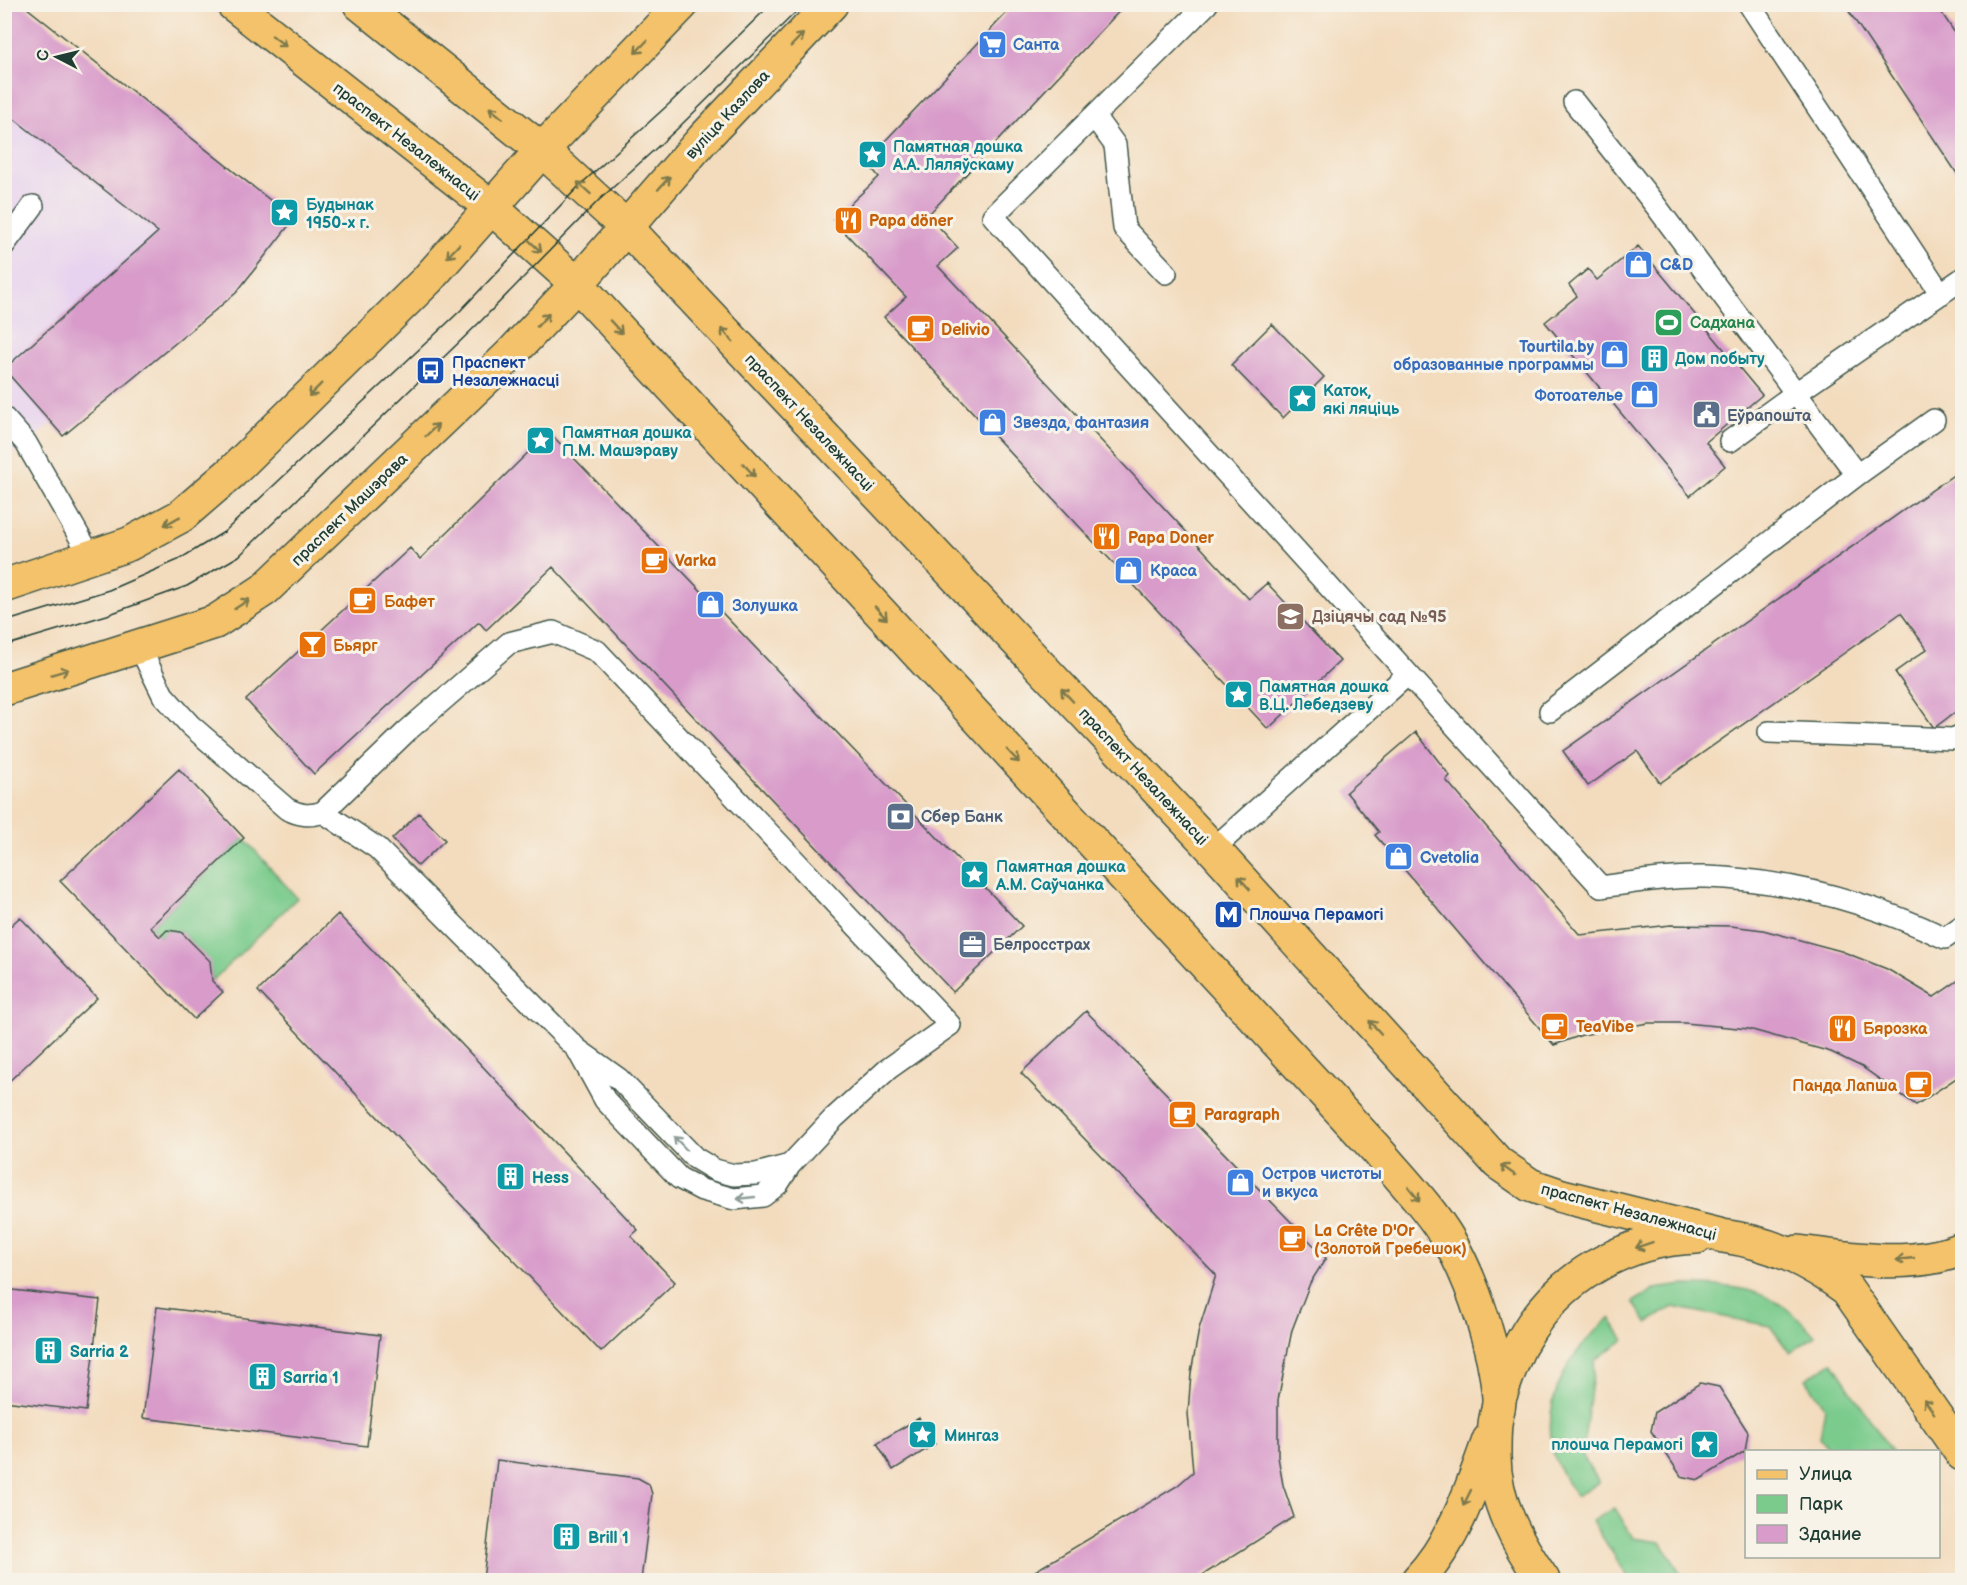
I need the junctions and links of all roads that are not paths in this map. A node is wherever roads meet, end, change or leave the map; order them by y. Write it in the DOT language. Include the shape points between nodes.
graph roads {
  1 [pos="233,4"];
  2 [pos="360,4"];
  3 [pos="682,4"];
  4 [pos="831,4"];
  5 [pos="1207,4"];
  6 [pos="1749,4"];
  7 [pos="1574,102"];
  8 [pos="1094,116"];
  9 [pos="542,150"];
  10 [pos="33,206"];
  11 [pos="492,208"];
  12 [pos="626,226"];
  13 [pos="4,244"];
  14 [pos="1166,273"];
  15 [pos="1962,279"];
  16 [pos="577,284"];
  17 [pos="1941,294"];
  18 [pos="1796,393"];
  19 [pos="4,418"];
  20 [pos="1934,420"];
  21 [pos="1730,441"];
  22 [pos="1857,475"];
  23 [pos="91,557"];
  24 [pos="4,586"];
  25 [pos="140,648"];
  26 [pos="1408,674"];
  27 [pos="4,689"];
  28 [pos="1550,711"];
  29 [pos="1769,732"];
  30 [pos="1962,735"];
  31 [pos="323,812"];
  32 [pos="1213,849"];
  33 [pos="1962,926"];
  34 [pos="1722,1236"];
  35 [pos="1962,1249"];
  36 [pos="1785,1251"];
  37 [pos="1497,1412"];
  38 [pos="1962,1454"];
  39 [pos="1418,1581"];
  40 [pos="1543,1581"];
  1 -- 11 [label="main road, праспект Незалежнасці, one-way"];
  9 -- 2 [label="main road, праспект Незалежнасці, one-way"];
  3 -- 9 [label="main road, one-way"];
  12 -- 4 [label="main road, вуліца Казлова, one-way"];
  5 -- 8 [label="lane"];
  6 -- 17 [label="lane"];
  7 -- 18 [label="lane"];
  8 -- 14 [label="lane" via="1115,145 1124,228"];
  8 -- 26 [label="lane" via="993,216"];
  9 -- 11 [label="main road"];
  12 -- 9 [label="main road, праспект Незалежнасці, one-way"];
  10 -- 13 [label="lane"];
  11 -- 16 [label="main road, праспект Незалежнасці, one-way"];
  11 -- 23 [label="main road, one-way" via="427,280 232,472 181,516 129,544"];
  12 -- 16 [label="main road, праспект Машэрава"];
  32 -- 12 [label="main road, праспект Незалежнасці, one-way"];
  15 -- 17 [label="lane"];
  25 -- 16 [label="main road, праспект Машэрава, one-way" via="215,622 264,590 509,356"];
  16 -- 37 [label="main road, праспект Незалежнасці, one-way" via="1418,1198 1450,1242 1476,1301 1491,1349"];
  17 -- 18 [label="lane"];
  18 -- 21 [label="lane"];
  18 -- 22 [label="lane"];
  19 -- 23 [label="lane" via="26,443"];
  20 -- 22 [label="lane"];
  22 -- 28 [label="lane"];
  23 -- 24 [label="main road"];
  27 -- 25 [label="main road, праспект Машэрава, one-way"];
  25 -- 31 [label="lane" via="163,694 198,734 287,809 311,816"];
  26 -- 32 [label="lane"];
  26 -- 33 [label="lane" via="1601,887 1706,877 1758,882 1802,887 1855,901 1945,938"];
  29 -- 30 [label="lane" via="1953,740"];
  31 -- 31 [label="lane, one-way" via="407,731 509,643 554,632 597,651 950,1025 888,1069 790,1164 734,1175 715,1170 695,1158 619,1079 577,1049 377,848"];
  34 -- 32 [label="main road, праспект Незалежнасці, one-way" via="1562,1196 1530,1185 1498,1163"];
  34 -- 36 [label="main road, праспект Незалежнасці"];
  34 -- 37 [label="main road, one-way" via="1654,1241 1614,1256 1579,1277 1550,1303 1523,1339"];
  35 -- 36 [label="main road, one-way" via="1898,1260 1860,1260"];
  38 -- 36 [label="main road, праспект Незалежнасці, one-way" via="1847,1289"];
  37 -- 39 [label="main road, one-way" via="1472,1489 1454,1526"];
  37 -- 40 [label="main road, праспект Незалежнасці" via="1494,1459 1506,1516 1518,1544"];
}
